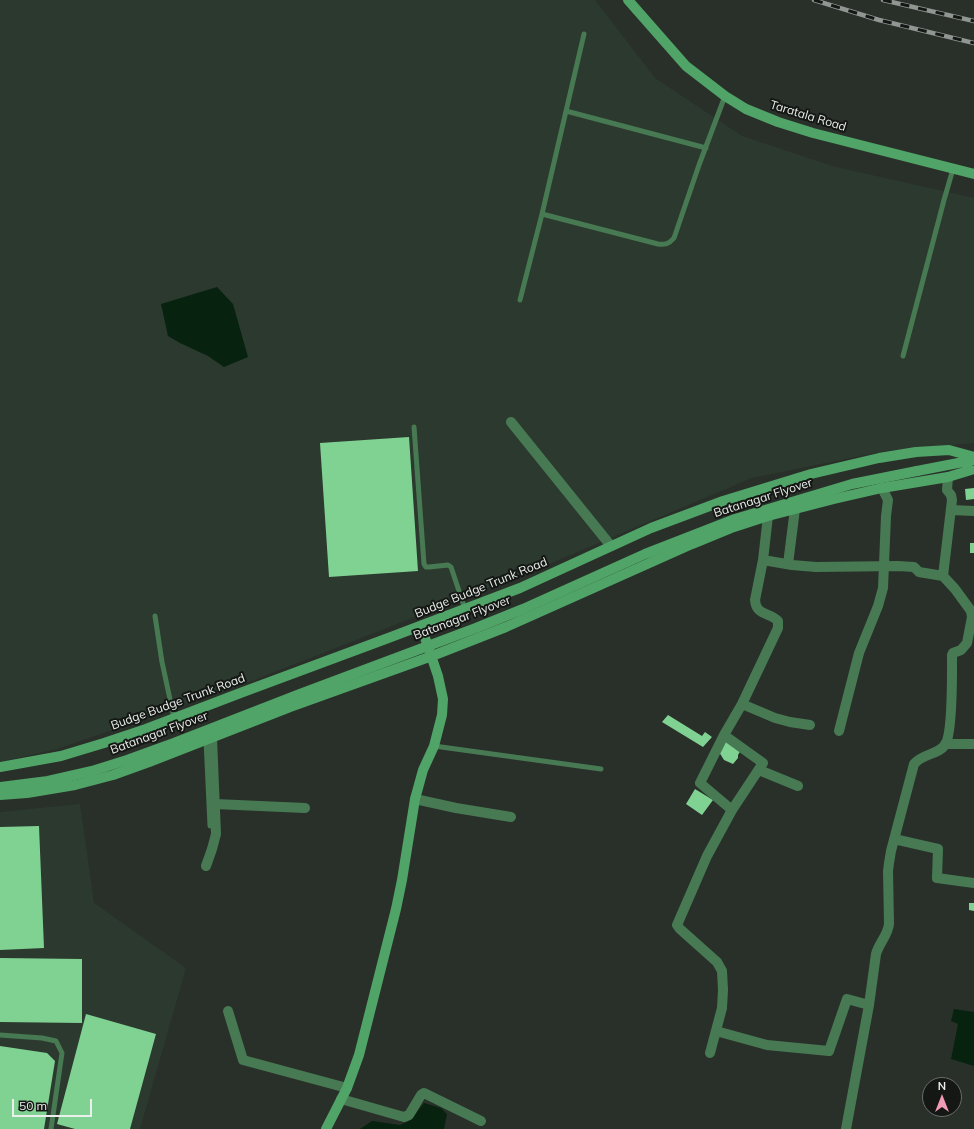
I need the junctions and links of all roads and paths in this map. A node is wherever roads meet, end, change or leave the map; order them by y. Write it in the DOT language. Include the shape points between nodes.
graph roads {
  1 [pos="628,0"];
  2 [pos="584,34"];
  3 [pos="725,96"];
  4 [pos="566,111"];
  5 [pos="706,148"];
  6 [pos="953,169"];
  7 [pos="974,174"];
  8 [pos="542,214"];
  9 [pos="520,300"];
  10 [pos="903,356"];
  11 [pos="511,422"];
  12 [pos="414,427"];
  13 [pos="974,457"];
  14 [pos="973,466"];
  15 [pos="948,477"];
  16 [pos="882,488"];
  17 [pos="795,508"];
  18 [pos="951,510"];
  19 [pos="974,511"];
  20 [pos="768,516"];
  21 [pos="611,546"];
  22 [pos="763,560"];
  23 [pos="788,564"];
  24 [pos="884,566"];
  25 [pos="943,576"];
  26 [pos="465,609"];
  27 [pos="155,616"];
  28 [pos="421,626"];
  29 [pos="432,656"];
  30 [pos="742,704"];
  31 [pos="174,718"];
  32 [pos="810,725"];
  33 [pos="839,731"];
  34 [pos="724,735"];
  35 [pos="209,739"];
  36 [pos="946,744"];
  37 [pos="974,744"];
  38 [pos="434,746"];
  39 [pos="0,767"];
  40 [pos="601,769"];
  41 [pos="759,770"];
  42 [pos="798,786"];
  43 [pos="0,787"];
  44 [pos="0,795"];
  45 [pos="415,799"];
  46 [pos="215,804"];
  47 [pos="305,808"];
  48 [pos="732,810"];
  49 [pos="511,818"];
  50 [pos="210,826"];
  51 [pos="894,839"];
  52 [pos="206,866"];
  53 [pos="974,883"];
  54 [pos="869,1005"];
  55 [pos="228,1011"];
  56 [pos="716,1031"];
  57 [pos="0,1035"];
  58 [pos="710,1054"];
  59 [pos="346,1088"];
  60 [pos="341,1099"];
  61 [pos="481,1121"];
  62 [pos="52,1129"];
  63 [pos="326,1129"];
  64 [pos="846,1129"];
  1 -- 3 [label="street, Taratala Road" via="686,66"];
  2 -- 4 [label="lane"];
  3 -- 5 [label="lane"];
  3 -- 6 [label="street, Taratala Road" via="746,109 778,122"];
  4 -- 5 [label="lane"];
  4 -- 8 [label="lane"];
  5 -- 8 [label="lane" via="670,243 658,244"];
  6 -- 7 [label="street, Taratala Road"];
  6 -- 10 [label="lane"];
  8 -- 9 [label="lane"];
  11 -- 21 [label="street"];
  12 -- 26 [label="lane" via="424,564 429,567 451,567"];
  13 -- 21 [label="street, Budge Budge Trunk Road" via="949,450 916,452 811,474 716,504"];
  14 -- 15 [label="street"];
  14 -- 43 [label="street, Batanagar Flyover, bridge" via="931,468 852,484 735,519 645,554 476,628 174,743 92,771 48,781"];
  15 -- 16 [label="street"];
  15 -- 18 [label="street" via="947,490 952,498"];
  16 -- 17 [label="street"];
  16 -- 24 [label="street" via="888,500"];
  17 -- 20 [label="street"];
  17 -- 23 [label="street"];
  18 -- 19 [label="street"];
  18 -- 25 [label="street"];
  20 -- 22 [label="street"];
  20 -- 29 [label="street" via="692,544 513,624"];
  21 -- 26 [label="street, Budge Budge Trunk Road" via="520,588"];
  22 -- 23 [label="street"];
  22 -- 30 [label="street" via="755,604 761,612 776,619 778,624"];
  23 -- 24 [label="street" via="816,567"];
  24 -- 25 [label="street" via="912,566 919,572"];
  24 -- 33 [label="street" via="883,588 859,654"];
  25 -- 36 [label="street" via="968,606 972,617 967,643 952,655 950,718"];
  26 -- 28 [label="street, Budge Budge Trunk Road"];
  27 -- 31 [label="lane"];
  28 -- 29 [label="street"];
  28 -- 31 [label="street, Budge Budge Trunk Road"];
  29 -- 35 [label="street"];
  29 -- 38 [label="street" via="442,699 442,715"];
  30 -- 32 [label="street" via="779,720"];
  30 -- 34 [label="street"];
  31 -- 39 [label="street, Budge Budge Trunk Road" via="104,744 61,756"];
  34 -- 41 [label="street" via="763,763"];
  34 -- 48 [label="street" via="700,783"];
  35 -- 44 [label="street" via="113,775 75,786"];
  35 -- 46 [label="street"];
  35 -- 50 [label="lane"];
  36 -- 37 [label="street"];
  36 -- 51 [label="street" via="914,764"];
  38 -- 40 [label="lane"];
  38 -- 45 [label="street" via="423,770"];
  41 -- 42 [label="street"];
  41 -- 48 [label="street"];
  45 -- 49 [label="street"];
  45 -- 59 [label="street" via="396,908 359,1055"];
  46 -- 47 [label="street"];
  46 -- 52 [label="street" via="216,834"];
  48 -- 56 [label="street" via="704,861 677,924 718,962 722,972 722,1008"];
  51 -- 53 [label="street" via="938,850 937,878"];
  51 -- 54 [label="street" via="888,871 890,924 876,954"];
  54 -- 56 [label="street" via="847,999 829,1051 767,1045"];
  54 -- 64 [label="street"];
  55 -- 59 [label="street" via="243,1060"];
  56 -- 58 [label="street"];
  57 -- 62 [label="lane" via="56,1041 62,1053"];
  59 -- 60 [label="street"];
  60 -- 61 [label="street" via="404,1117 409,1115 424,1094"];
  60 -- 63 [label="street"];
}
